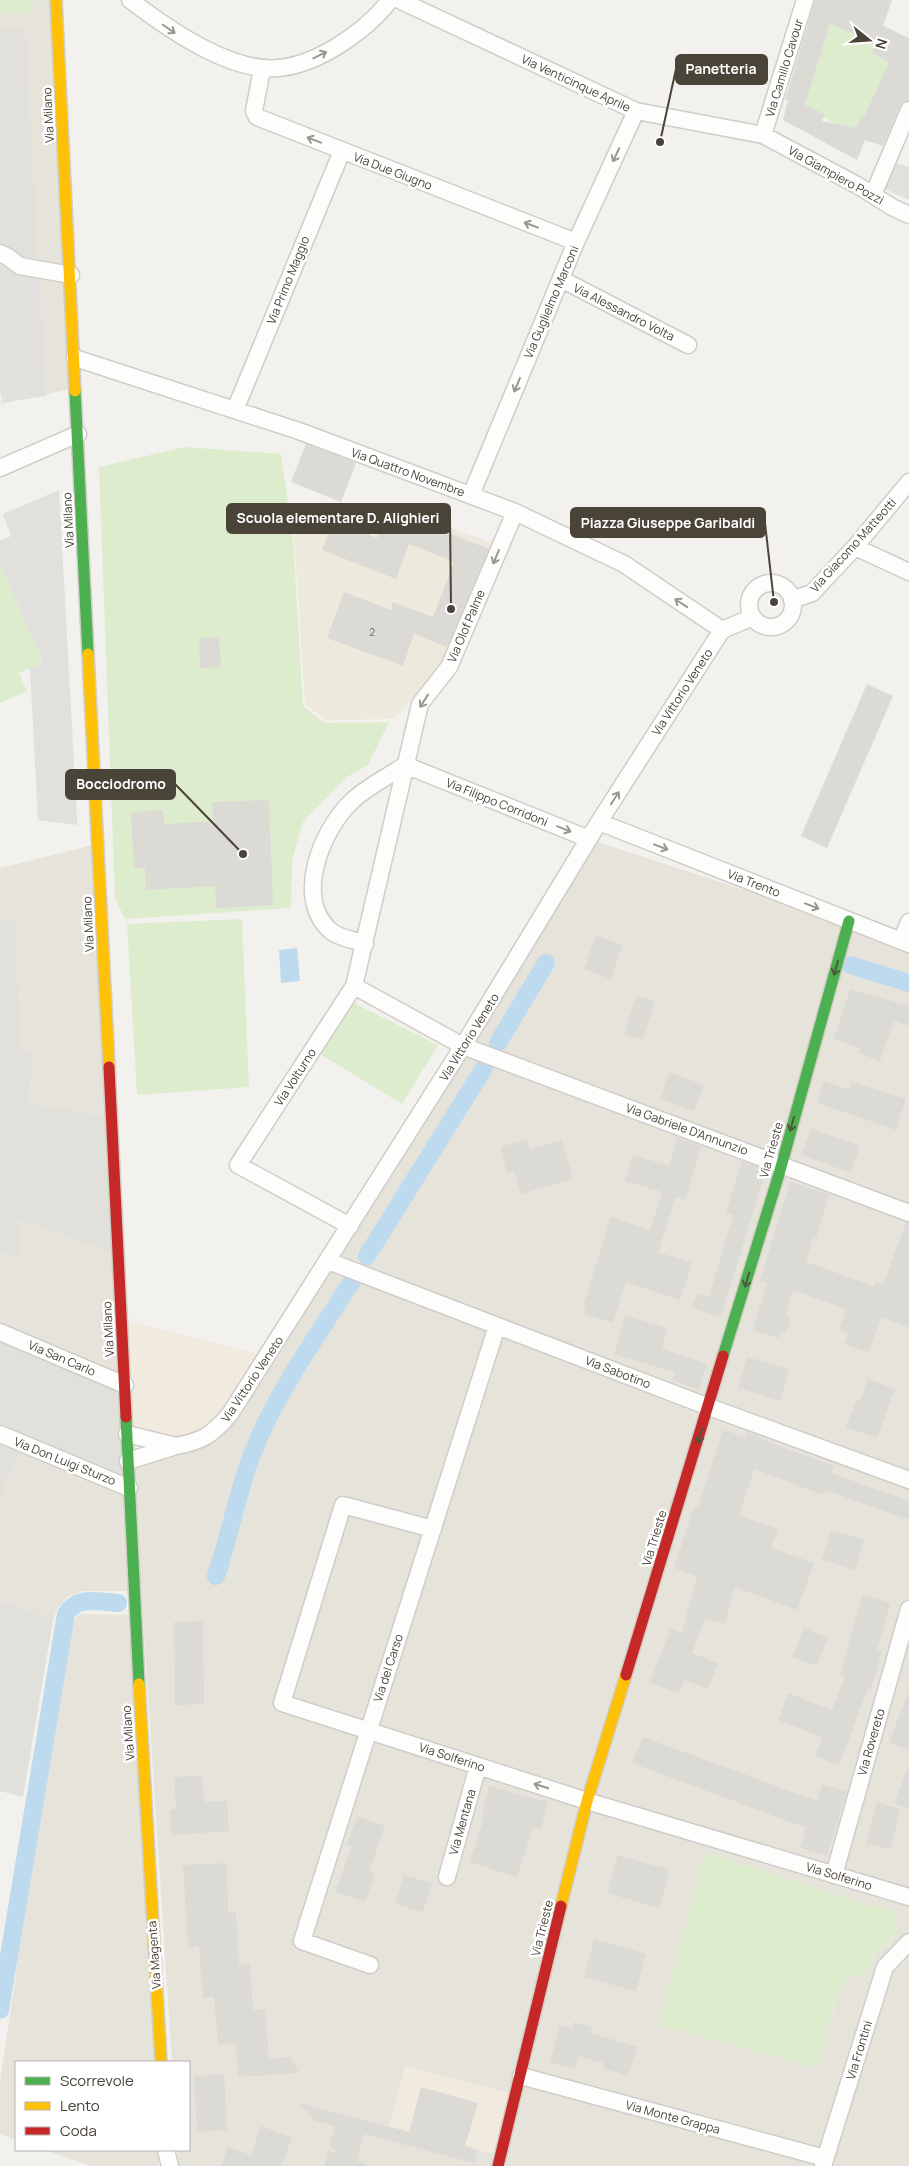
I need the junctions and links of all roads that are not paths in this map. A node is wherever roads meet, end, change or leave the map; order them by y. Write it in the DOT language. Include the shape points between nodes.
graph roads {
  1 [pos="56,0"];
  2 [pos="130,0"];
  3 [pos="390,0"];
  4 [pos="399,0"];
  5 [pos="805,0"];
  6 [pos="262,69"];
  7 [pos="909,110"];
  8 [pos="636,111"];
  9 [pos="762,135"];
  10 [pos="342,150"];
  11 [pos="873,195"];
  12 [pos="909,215"];
  13 [pos="576,242"];
  14 [pos="0,254"];
  15 [pos="71,275"];
  16 [pos="561,279"];
  17 [pos="688,345"];
  18 [pos="74,358"];
  19 [pos="235,410"];
  20 [pos="78,434"];
  21 [pos="0,468"];
  22 [pos="909,482"];
  23 [pos="470,495"];
  24 [pos="514,512"];
  25 [pos="855,547"];
  26 [pos="909,572"];
  27 [pos="792,600"];
  28 [pos="753,617"];
  29 [pos="722,630"];
  30 [pos="405,765"];
  31 [pos="599,822"];
  32 [pos="589,839"];
  33 [pos="849,921"];
  34 [pos="909,922"];
  35 [pos="905,943"];
  36 [pos="364,944"];
  37 [pos="354,986"];
  38 [pos="463,1046"];
  39 [pos="781,1164"];
  40 [pos="909,1213"];
  41 [pos="350,1226"];
  42 [pos="328,1261"];
  43 [pos="497,1326"];
  44 [pos="0,1332"];
  45 [pos="124,1385"];
  46 [pos="709,1407"];
  47 [pos="0,1434"];
  48 [pos="127,1434"];
  49 [pos="176,1446"];
  50 [pos="128,1461"];
  51 [pos="909,1480"];
  52 [pos="129,1488"];
  53 [pos="433,1529"];
  54 [pos="909,1609"];
  55 [pos="369,1730"];
  56 [pos="478,1766"];
  57 [pos="587,1801"];
  58 [pos="147,1847"];
  59 [pos="834,1875"];
  60 [pos="446,1877"];
  61 [pos="909,1897"];
  62 [pos="909,1942"];
  63 [pos="370,1965"];
  64 [pos="161,2061"];
  65 [pos="520,2076"];
  66 [pos="824,2162"];
  67 [pos="498,2166"];
  1 -- 15 [label="street, Via Milano"];
  2 -- 6 [label="street, one-way" via="175,34 233,63"];
  6 -- 3 [label="street, one-way" via="283,68 331,50 370,22"];
  4 -- 8 [label="street, Via Venticinque Aprile"];
  5 -- 9 [label="street, Via Camillo Cavour"];
  10 -- 6 [label="street, Via Due Giugno, one-way" via="257,117 254,111"];
  7 -- 11 [label="street"];
  8 -- 9 [label="street, Via Venticinque Aprile"];
  8 -- 13 [label="street, Via Guglielmo Marconi, one-way"];
  9 -- 11 [label="street, Via Giampiero Pozzi"];
  13 -- 10 [label="street, Via Due Giugno, one-way"];
  10 -- 19 [label="street, Via Primo Maggio"];
  11 -- 12 [label="street, Via Giampiero Pozzi"];
  13 -- 16 [label="street, Via Guglielmo Marconi"];
  14 -- 15 [label="street" via="20,266"];
  15 -- 18 [label="street, Via Milano"];
  16 -- 17 [label="street, Via Alessandro Volta"];
  16 -- 23 [label="street, Via Guglielmo Marconi, one-way"];
  18 -- 19 [label="street, Via Quattro Novembre"];
  18 -- 20 [label="street, Via Milano"];
  19 -- 23 [label="street, Via Quattro Novembre"];
  20 -- 21 [label="street"];
  20 -- 45 [label="street, Via Milano"];
  22 -- 25 [label="street, Via Giacomo Matteotti"];
  23 -- 24 [label="street, Via Quattro Novembre"];
  29 -- 24 [label="street, Via Quattro Novembre, one-way" via="624,564"];
  24 -- 30 [label="street, Via Olof Palme, one-way" via="449,668 420,704"];
  25 -- 26 [label="street"];
  25 -- 27 [label="street, Via Giacomo Matteotti" via="812,593"];
  27 -- 28 [label="street" via="790,615 780,625 765,626"];
  27 -- 28 [label="street" via="784,588 765,584 750,598"];
  28 -- 29 [label="street"];
  31 -- 29 [label="street, Via Vittorio Veneto, one-way"];
  30 -- 32 [label="street, Via Filippo Corridoni, one-way"];
  30 -- 36 [label="street, Via Olof Palme"];
  30 -- 36 [label="street" via="352,801 332,824 319,850 313,881 317,914 333,933"];
  31 -- 32 [label="street, Via Vittorio Veneto"];
  31 -- 33 [label="street, Via Trento, one-way"];
  32 -- 38 [label="street, Via Vittorio Veneto"];
  33 -- 35 [label="street, Via Trento"];
  33 -- 39 [label="street, Via Trieste, one-way"];
  34 -- 35 [label="street"];
  36 -- 37 [label="street, Via Olof Palme"];
  37 -- 38 [label="street"];
  37 -- 41 [label="street, Via Volturno" via="238,1165"];
  38 -- 39 [label="street, Via Gabriele D'Annunzio"];
  38 -- 41 [label="street, Via Vittorio Veneto"];
  39 -- 40 [label="street, Via Gabriele D'Annunzio"];
  39 -- 46 [label="street, Via Trieste, one-way"];
  41 -- 42 [label="street, Via Vittorio Veneto"];
  42 -- 43 [label="street, Via Sabotino"];
  42 -- 49 [label="street, Via Vittorio Veneto" via="230,1414 208,1437"];
  43 -- 46 [label="street, Via Sabotino"];
  43 -- 53 [label="street, Via del Carso"];
  44 -- 45 [label="street, Via San Carlo"];
  45 -- 48 [label="street, Via Milano"];
  46 -- 51 [label="street, Via Sabotino"];
  46 -- 57 [label="street, Via Trieste, one-way"];
  47 -- 52 [label="street, Via Don Luigi Sturzo"];
  48 -- 49 [label="street"];
  48 -- 50 [label="street, Via Milano"];
  49 -- 50 [label="street, Via Vittorio Veneto"];
  50 -- 52 [label="street, Via Milano"];
  52 -- 58 [label="street, Via Milano"];
  53 -- 55 [label="street, Via del Carso"];
  53 -- 55 [label="street, Via Solferino" via="343,1505 282,1703"];
  54 -- 59 [label="street, Via Rovereto"];
  55 -- 56 [label="street, Via Solferino"];
  55 -- 63 [label="street, Via del Carso" via="302,1941"];
  57 -- 56 [label="street, Via Solferino, one-way"];
  56 -- 60 [label="street, Via Mentana"];
  57 -- 59 [label="street, Via Solferino"];
  57 -- 65 [label="street, Via Trieste"];
  58 -- 64 [label="street, Via Magenta"];
  59 -- 61 [label="street, Via Solferino"];
  62 -- 66 [label="street, Via Frontini" via="885,1967"];
  65 -- 66 [label="street, Via Monte Grappa"];
  65 -- 67 [label="street, Via Trieste"];
}
